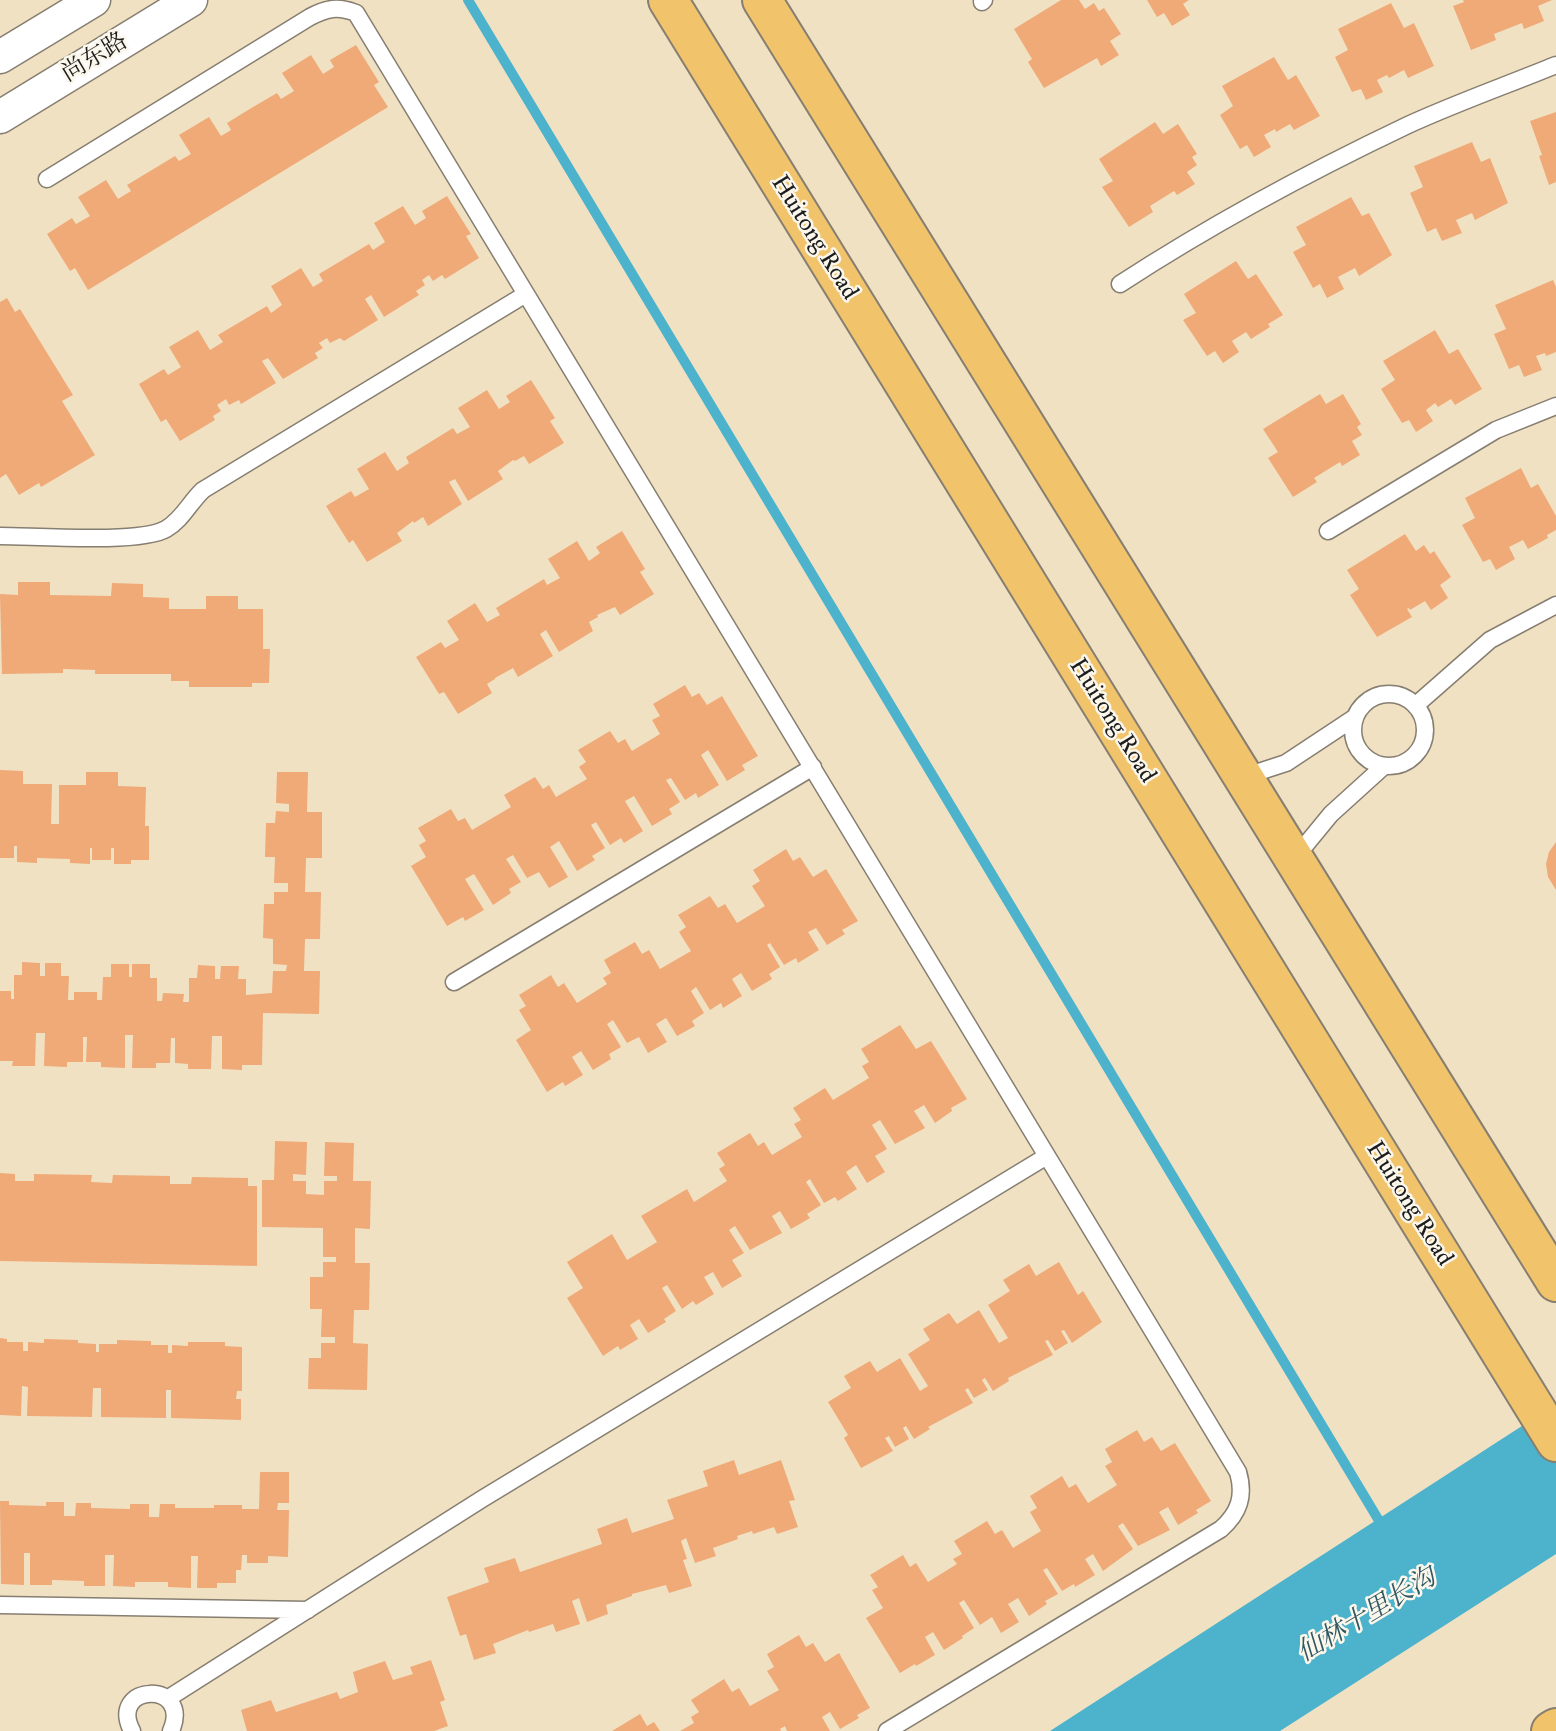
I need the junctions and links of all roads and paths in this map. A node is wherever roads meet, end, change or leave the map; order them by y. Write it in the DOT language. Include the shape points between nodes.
graph roads {
  1 [pos="94,0"];
  2 [pos="191,0"];
  3 [pos="667,0"];
  4 [pos="762,0"];
  5 [pos="0,57"];
  6 [pos="1556,65"];
  7 [pos="0,117"];
  8 [pos="47,179"];
  9 [pos="1120,284"];
  10 [pos="526,294"];
  11 [pos="1556,406"];
  12 [pos="1328,531"];
  13 [pos="0,536"];
  14 [pos="1556,605"];
  15 [pos="1416,705"];
  16 [pos="1354,718"];
  17 [pos="1384,766"];
  18 [pos="813,767"];
  19 [pos="1243,777"];
  20 [pos="1294,859"];
  21 [pos="454,982"];
  22 [pos="1047,1156"];
  23 [pos="1556,1282"];
  24 [pos="1556,1442"];
  25 [pos="0,1605"];
  26 [pos="308,1610"];
  27 [pos="167,1699"];
  28 [pos="1556,1728"];
  29 [pos="132,1731"];
  30 [pos="170,1731"];
  31 [pos="887,1731"];
  32 [pos="1551,1731"];
  1 -- 5 [label="street, 尚东路"];
  2 -- 7 [label="street, 尚东路"];
  3 -- 24 [label="main road, Huitong Road"];
  4 -- 19 [label="main road"];
  6 -- 9 [label="lane" via="1411,124 1303,177"];
  8 -- 10 [label="lane" via="310,17 324,10 348,9 356,13"];
  10 -- 13 [label="lane" via="203,490 165,530 139,537"];
  10 -- 18 [label="lane"];
  11 -- 12 [label="lane" via="1496,430"];
  14 -- 15 [label="lane" via="1490,640"];
  15 -- 16 [label="lane" via="1394,693 1381,694 1360,707"];
  15 -- 17 [label="lane" via="1426,728 1424,741 1409,761"];
  16 -- 17 [label="lane" via="1355,744 1372,762"];
  16 -- 19 [label="lane" via="1286,763"];
  17 -- 20 [label="lane" via="1331,814"];
  18 -- 21 [label="lane"];
  18 -- 22 [label="lane"];
  19 -- 20 [label="main road"];
  20 -- 23 [label="main road"];
  22 -- 26 [label="lane"];
  22 -- 31 [label="lane" via="1238,1472 1242,1483 1239,1507 1221,1530"];
  25 -- 26 [label="lane"];
  26 -- 27 [label="lane"];
  27 -- 29 [label="lane" via="151,1692 132,1702 127,1712"];
  27 -- 30 [label="lane" via="175,1711"];
  28 -- 32 [label="main road"];
}
